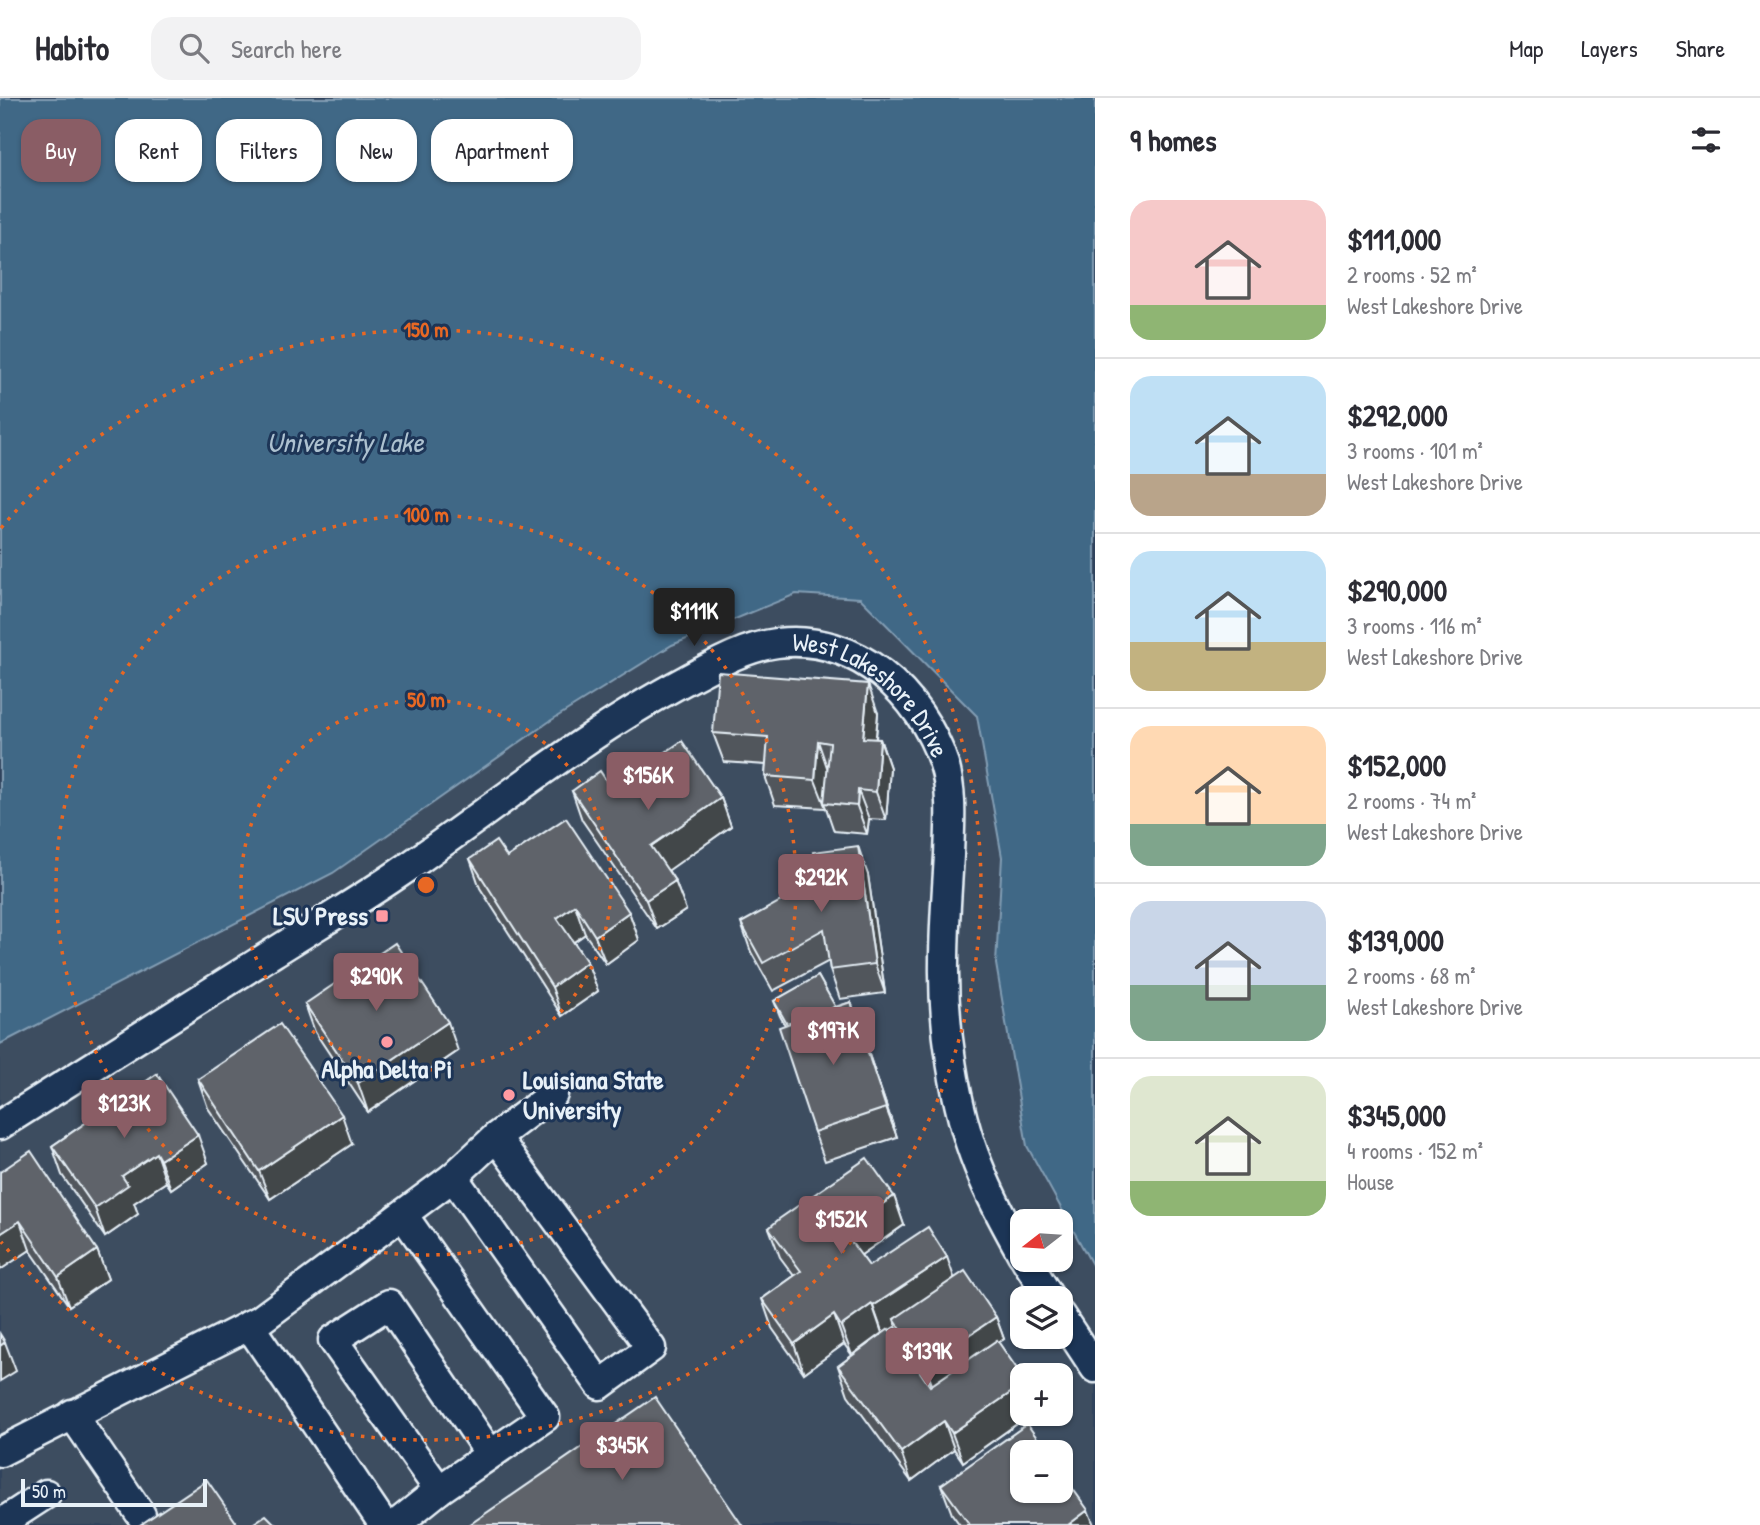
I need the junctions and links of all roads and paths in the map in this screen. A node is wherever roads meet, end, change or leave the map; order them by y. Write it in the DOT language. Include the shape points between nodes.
graph roads {
  1 [pos="552,1094"];
  2 [pos="0,1125"];
  3 [pos="496,1138"];
  4 [pos="453,1177"];
  5 [pos="403,1215"];
  6 [pos="1010,1231"];
  7 [pos="250,1325"];
  8 [pos="1073,1335"];
  9 [pos="1095,1368"];
  10 [pos="72,1413"];
  11 [pos="0,1452"];
  12 [pos="490,1454"];
  13 [pos="439,1490"];
  14 [pos="46,1494"];
  15 [pos="141,1515"];
  16 [pos="0,1524"];
  17 [pos="384,1525"];
  18 [pos="391,1525"];
  1 -- 3 [label="street"];
  2 -- 6 [label="street, West Lakeshore Drive" via="396,875 544,768 659,695 740,654 771,644 798,642 848,654 884,675 906,695 924,722 945,768 950,825 944,965 950,1052 976,1161"];
  3 -- 4 [label="street"];
  3 -- 4 [label="street" via="651,1348 600,1385"];
  4 -- 5 [label="street"];
  5 -- 7 [label="street"];
  5 -- 12 [label="street" via="545,1418"];
  7 -- 10 [label="street"];
  7 -- 17 [label="street"];
  8 -- 9 [label="street"];
  10 -- 11 [label="street"];
  10 -- 15 [label="street"];
  12 -- 13 [label="street"];
  12 -- 13 [label="street" via="389,1304 333,1340"];
  13 -- 18 [label="street"];
  14 -- 16 [label="street"];
}
